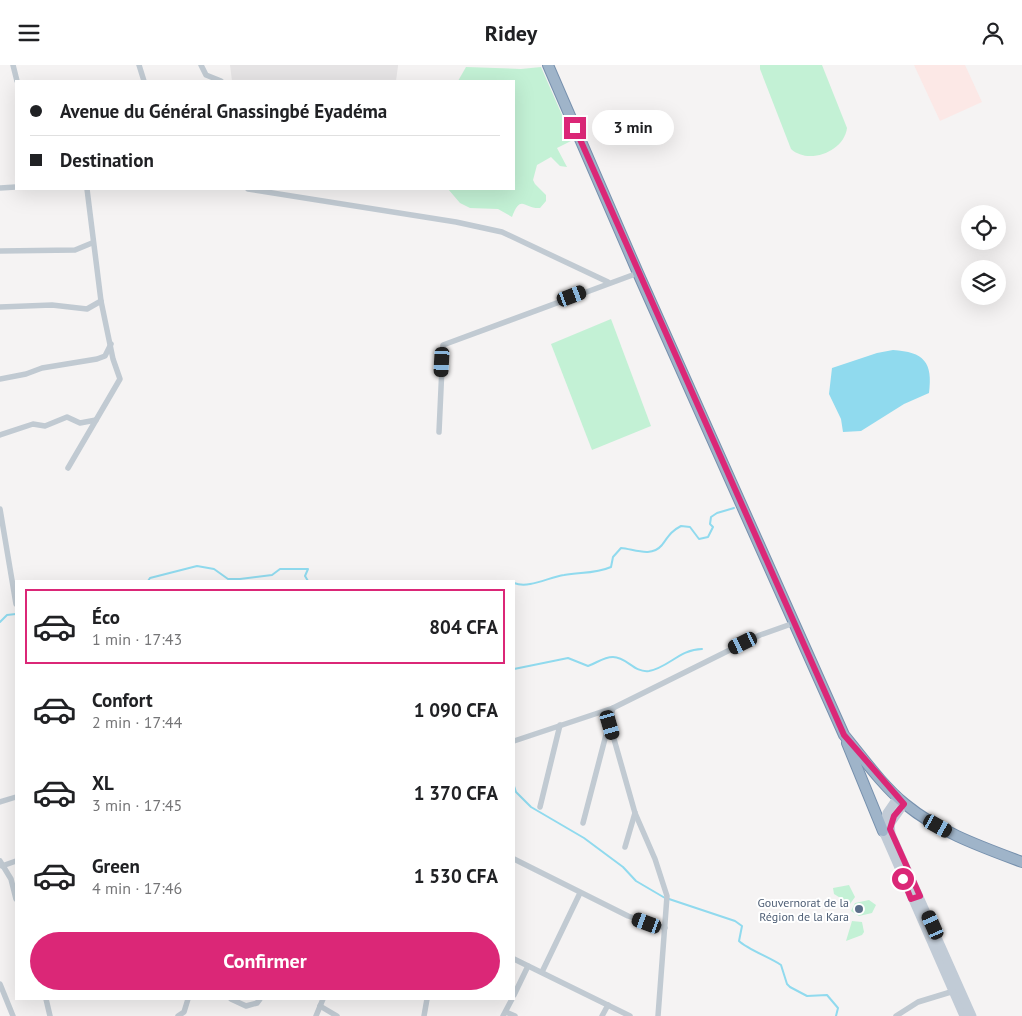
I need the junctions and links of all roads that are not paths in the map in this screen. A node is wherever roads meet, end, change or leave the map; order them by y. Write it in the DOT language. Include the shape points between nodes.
graph roads {
  1 [pos="13,65"];
  2 [pos="147,65"];
  3 [pos="201,65"];
  4 [pos="548,65"];
  5 [pos="140,66"];
  6 [pos="17,80"];
  7 [pos="144,80"];
  8 [pos="218,80"];
  9 [pos="0,187"];
  10 [pos="15,187"];
  11 [pos="87,190"];
  12 [pos="254,190"];
  13 [pos="92,243"];
  14 [pos="0,251"];
  15 [pos="638,273"];
  16 [pos="608,282"];
  17 [pos="101,301"];
  18 [pos="0,307"];
  19 [pos="111,344"];
  20 [pos="0,379"];
  21 [pos="96,420"];
  22 [pos="439,432"];
  23 [pos="0,435"];
  24 [pos="68,468"];
  25 [pos="0,509"];
  26 [pos="15,598"];
  27 [pos="794,623"];
  28 [pos="613,708"];
  29 [pos="560,725"];
  30 [pos="610,725"];
  31 [pos="844,735"];
  32 [pos="515,741"];
  33 [pos="15,797"];
  34 [pos="901,801"];
  35 [pos="0,802"];
  36 [pos="540,807"];
  37 [pos="635,813"];
  38 [pos="583,823"];
  39 [pos="883,831"];
  40 [pos="625,847"];
  41 [pos="15,861"];
  42 [pos="515,862"];
  43 [pos="1022,862"];
  44 [pos="1,863"];
  45 [pos="580,893"];
  46 [pos="15,896"];
  47 [pos="915,897"];
  48 [pos="665,927"];
  49 [pos="515,960"];
  50 [pos="528,966"];
  51 [pos="542,972"];
  52 [pos="0,984"];
  53 [pos="954,991"];
  54 [pos="515,993"];
  55 [pos="46,1000"];
  56 [pos="188,1000"];
  57 [pos="233,1000"];
  58 [pos="259,1000"];
  59 [pos="323,1000"];
  60 [pos="428,1000"];
  61 [pos="512,1000"];
  62 [pos="608,1005"];
  63 [pos="320,1007"];
  64 [pos="505,1014"];
  65 [pos="12,1016"];
  66 [pos="50,1016"];
  67 [pos="178,1016"];
  68 [pos="316,1016"];
  69 [pos="337,1016"];
  70 [pos="424,1016"];
  71 [pos="515,1016"];
  72 [pos="602,1016"];
  73 [pos="630,1016"];
  74 [pos="658,1016"];
  75 [pos="896,1016"];
  76 [pos="964,1016"];
  77 [pos="972,1016"];
  1 -- 6 [label="street"];
  2 -- 5 [label="street"];
  3 -- 8 [label="street" via="206,75"];
  4 -- 15 [label="highway"];
  5 -- 7 [label="street"];
  9 -- 10 [label="street"];
  11 -- 13 [label="street"];
  12 -- 16 [label="street" via="502,232"];
  13 -- 14 [label="street" via="75,250"];
  13 -- 17 [label="street"];
  15 -- 16 [label="street"];
  15 -- 27 [label="highway"];
  16 -- 22 [label="street" via="443,345"];
  17 -- 18 [label="street" via="87,309 52,305"];
  17 -- 19 [label="street"];
  19 -- 20 [label="street" via="105,356 97,359"];
  19 -- 21 [label="street" via="120,379"];
  21 -- 23 [label="street" via="80,423 67,417 45,426 33,424"];
  21 -- 24 [label="street"];
  25 -- 26 [label="street"];
  27 -- 28 [label="street" via="760,635"];
  27 -- 31 [label="highway"];
  28 -- 29 [label="street"];
  28 -- 30 [label="street"];
  29 -- 32 [label="street"];
  29 -- 36 [label="street"];
  30 -- 37 [label="street"];
  30 -- 38 [label="street"];
  31 -- 34 [label="highway"];
  31 -- 39 [label="highway"];
  33 -- 35 [label="street"];
  34 -- 39 [label="main road" via="887,813"];
  34 -- 43 [label="highway" via="957,836"];
  34 -- 47 [label="main road" via="890,829"];
  37 -- 40 [label="street"];
  37 -- 48 [label="street" via="655,859 667,898"];
  39 -- 47 [label="main road"];
  41 -- 44 [label="street"];
  42 -- 45 [label="street"];
  44 -- 46 [label="street"];
  45 -- 48 [label="street" via="628,916"];
  45 -- 51 [label="street"];
  47 -- 53 [label="main road"];
  47 -- 77 [label="main road"];
  48 -- 74 [label="street"];
  49 -- 50 [label="street"];
  50 -- 51 [label="street"];
  50 -- 54 [label="street"];
  51 -- 62 [label="street"];
  52 -- 65 [label="street"];
  53 -- 75 [label="street" via="918,1002"];
  53 -- 76 [label="main road"];
  55 -- 66 [label="street"];
  56 -- 67 [label="street" via="184,1012"];
  57 -- 58 [label="street" via="246,1006"];
  59 -- 63 [label="street"];
  60 -- 70 [label="street"];
  61 -- 64 [label="street"];
  62 -- 72 [label="street"];
  62 -- 73 [label="street"];
  63 -- 68 [label="street"];
  63 -- 69 [label="street"];
  64 -- 71 [label="street"];
}
